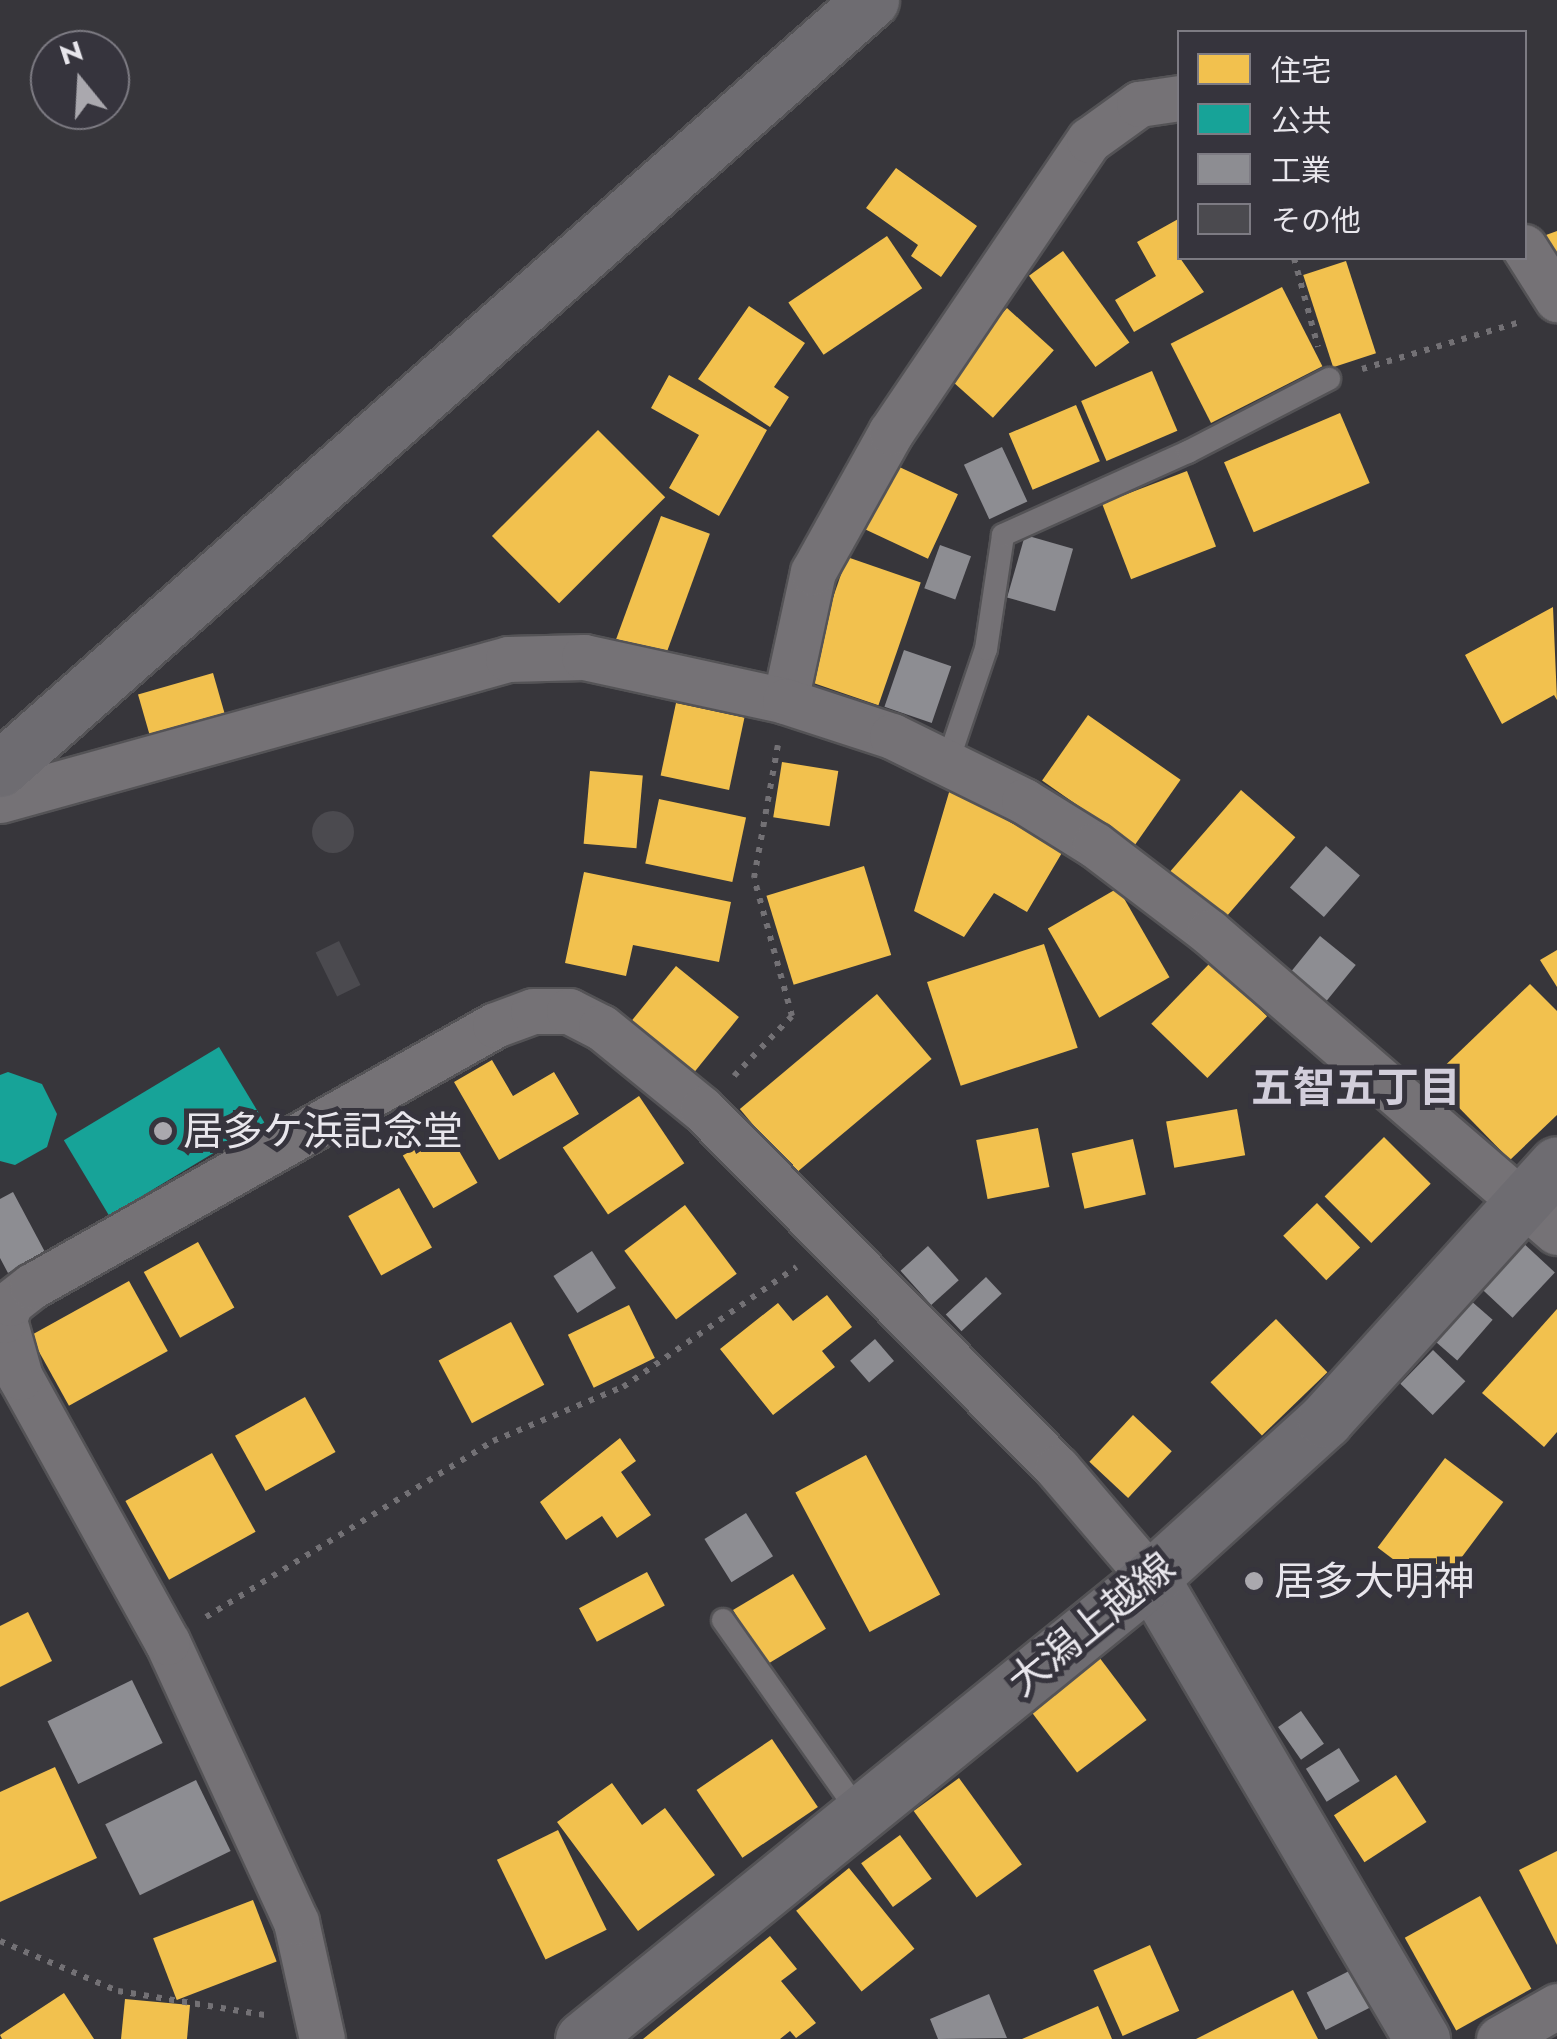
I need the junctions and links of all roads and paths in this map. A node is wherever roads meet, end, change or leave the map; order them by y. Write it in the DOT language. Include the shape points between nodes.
graph roads {
  1 [pos="871,0"];
  2 [pos="1177,98"];
  3 [pos="1527,254"];
  4 [pos="1294,260"];
  5 [pos="1548,308"];
  6 [pos="1329,379"];
  7 [pos="786,701"];
  8 [pos="947,764"];
  9 [pos="0,769"];
  10 [pos="0,800"];
  11 [pos="702,1108"];
  12 [pos="1557,1164"];
  13 [pos="1538,1218"];
  14 [pos="835,1240"];
  15 [pos="1151,1578"];
  16 [pos="723,1620"];
  17 [pos="167,1642"];
  18 [pos="859,1812"];
  19 [pos="0,1941"];
  20 [pos="1557,2006"];
  21 [pos="319,2031"];
  22 [pos="583,2039"];
  23 [pos="1422,2039"];
  24 [pos="1499,2039"];
  1 -- 9 [label="street"];
  2 -- 7 [label="street" via="1138,104 1089,140 891,432 813,572"];
  3 -- 5 [label="street"];
  4 -- 6 [label="path" via="1302,305"];
  5 -- 6 [label="path"];
  6 -- 8 [label="lane" via="1003,535 986,649"];
  7 -- 8 [label="street" via="892,736"];
  7 -- 10 [label="street" via="584,658 508,659"];
  7 -- 11 [label="path" via="754,878 792,1016"];
  8 -- 13 [label="street" via="1095,845 1209,932"];
  11 -- 14 [label="street"];
  11 -- 17 [label="street" via="600,1027 569,1011 533,1010 478,1035 10,1303 4,1320 20,1377"];
  12 -- 13 [label="street, 大潟上越線"];
  13 -- 15 [label="street, 大潟上越線"];
  14 -- 15 [label="street" via="1057,1468"];
  14 -- 17 [label="path" via="623,1387 492,1441"];
  15 -- 18 [label="street, 大潟上越線"];
  15 -- 23 [label="street"];
  16 -- 18 [label="lane"];
  17 -- 21 [label="street" via="296,1922 310,1964"];
  18 -- 22 [label="street, 大潟上越線"];
  19 -- 21 [label="path" via="118,1992"];
  20 -- 24 [label="street"];
}
